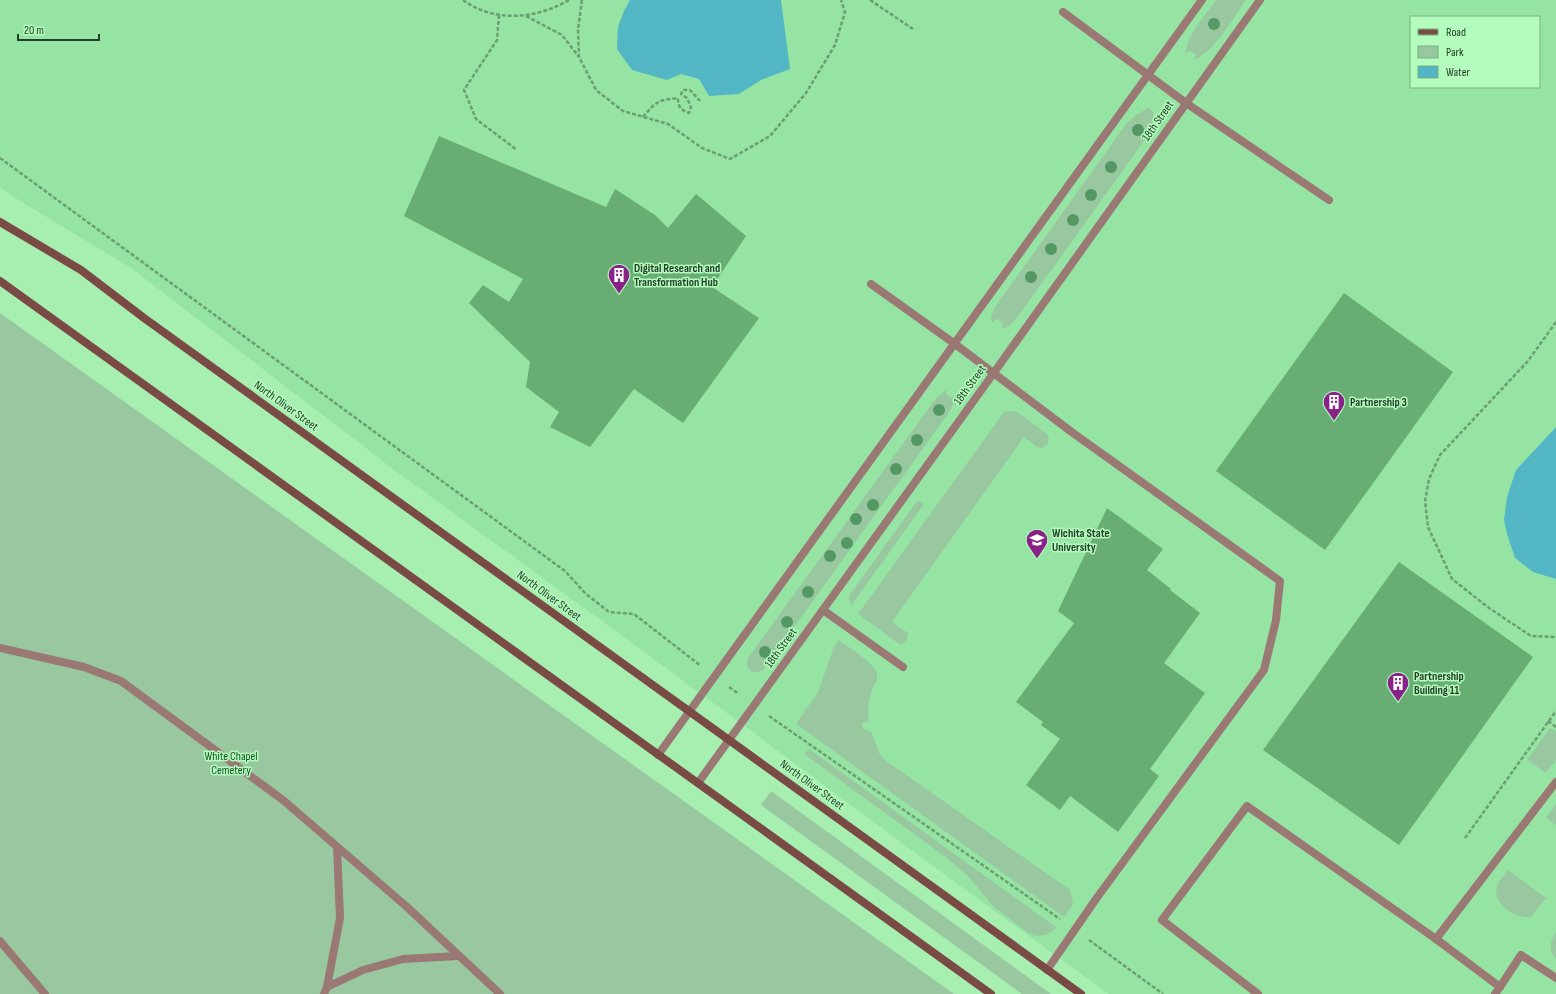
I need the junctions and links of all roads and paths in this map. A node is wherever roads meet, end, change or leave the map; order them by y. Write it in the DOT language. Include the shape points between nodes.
graph roads {
  1 [pos="463,0"];
  2 [pos="569,0"];
  3 [pos="582,0"];
  4 [pos="841,0"];
  5 [pos="870,0"];
  6 [pos="1202,0"];
  7 [pos="1260,0"];
  8 [pos="1063,12"];
  9 [pos="499,15"];
  10 [pos="526,16"];
  11 [pos="913,29"];
  12 [pos="579,57"];
  13 [pos="1148,76"];
  14 [pos="700,100"];
  15 [pos="1186,103"];
  16 [pos="643,117"];
  17 [pos="516,150"];
  18 [pos="0,158"];
  19 [pos="1329,200"];
  20 [pos="0,222"];
  21 [pos="0,281"];
  22 [pos="871,284"];
  23 [pos="1556,322"];
  24 [pos="955,344"];
  25 [pos="993,374"];
  26 [pos="823,610"];
  27 [pos="1556,637"];
  28 [pos="0,648"];
  29 [pos="903,668"];
  30 [pos="715,676"];
  31 [pos="754,705"];
  32 [pos="1556,711"];
  33 [pos="689,712"];
  34 [pos="1548,721"];
  35 [pos="1556,727"];
  36 [pos="729,740"];
  37 [pos="658,755"];
  38 [pos="1556,782"];
  39 [pos="698,783"];
  40 [pos="1465,838"];
  41 [pos="337,847"];
  42 [pos="1075,930"];
  43 [pos="1436,939"];
  44 [pos="0,941"];
  45 [pos="459,956"];
  46 [pos="1047,970"];
  47 [pos="1556,978"];
  48 [pos="1500,987"];
  49 [pos="325,991"];
  50 [pos="45,994"];
  51 [pos="500,994"];
  52 [pos="991,994"];
  53 [pos="1081,994"];
  54 [pos="1163,994"];
  55 [pos="1258,994"];
  56 [pos="1495,994"];
  1 -- 9 [label="path" via="472,6"];
  2 -- 10 [label="path" via="542,13"];
  3 -- 12 [label="path" via="578,28"];
  4 -- 16 [label="path" via="845,12 835,45 806,93 770,136 730,159 702,148 668,124"];
  5 -- 11 [label="path"];
  6 -- 13 [label="street"];
  7 -- 15 [label="street, 18th Street"];
  8 -- 13 [label="street"];
  9 -- 10 [label="path"];
  9 -- 17 [label="path" via="497,40 464,90 476,119"];
  10 -- 12 [label="path" via="562,34"];
  12 -- 16 [label="path" via="596,90 622,111"];
  13 -- 15 [label="street"];
  13 -- 24 [label="street"];
  14 -- 16 [label="path" via="690,90 683,90 681,94 687,98 691,107 689,113 678,105 678,98 662,99 652,105"];
  15 -- 19 [label="street"];
  15 -- 25 [label="street, 18th Street"];
  18 -- 30 [label="path" via="565,571 586,594 609,612 634,614"];
  20 -- 33 [label="main road, North Oliver Street" via="81,270 157,328"];
  21 -- 37 [label="main road"];
  22 -- 24 [label="street"];
  23 -- 27 [label="path" via="1528,361 1440,455 1429,479 1425,501 1428,527 1452,579 1488,608 1531,636"];
  24 -- 25 [label="street"];
  24 -- 30 [label="street"];
  25 -- 26 [label="street, 18th Street"];
  25 -- 42 [label="street" via="1280,581 1276,620 1264,670"];
  26 -- 29 [label="street"];
  26 -- 31 [label="street, 18th Street"];
  28 -- 41 [label="street" via="84,667 121,681 283,800"];
  30 -- 31 [label="path"];
  30 -- 33 [label="street"];
  31 -- 36 [label="street, 18th Street"];
  31 -- 42 [label="path"];
  32 -- 34 [label="path"];
  33 -- 36 [label="main road, North Oliver Street"];
  33 -- 37 [label="street"];
  34 -- 35 [label="path"];
  34 -- 40 [label="path"];
  36 -- 39 [label="street, 18th Street"];
  36 -- 46 [label="main road, North Oliver Street"];
  37 -- 39 [label="main road"];
  38 -- 43 [label="street"];
  39 -- 52 [label="main road"];
  41 -- 45 [label="street"];
  41 -- 49 [label="street" via="340,918"];
  42 -- 46 [label="street"];
  42 -- 54 [label="path"];
  43 -- 48 [label="street"];
  43 -- 55 [label="street" via="1246,806 1162,920"];
  44 -- 50 [label="street"];
  45 -- 49 [label="street" via="403,958 363,970"];
  45 -- 51 [label="street"];
  46 -- 53 [label="main road, North Oliver Street"];
  47 -- 48 [label="street" via="1521,955"];
  48 -- 56 [label="street"];
}
